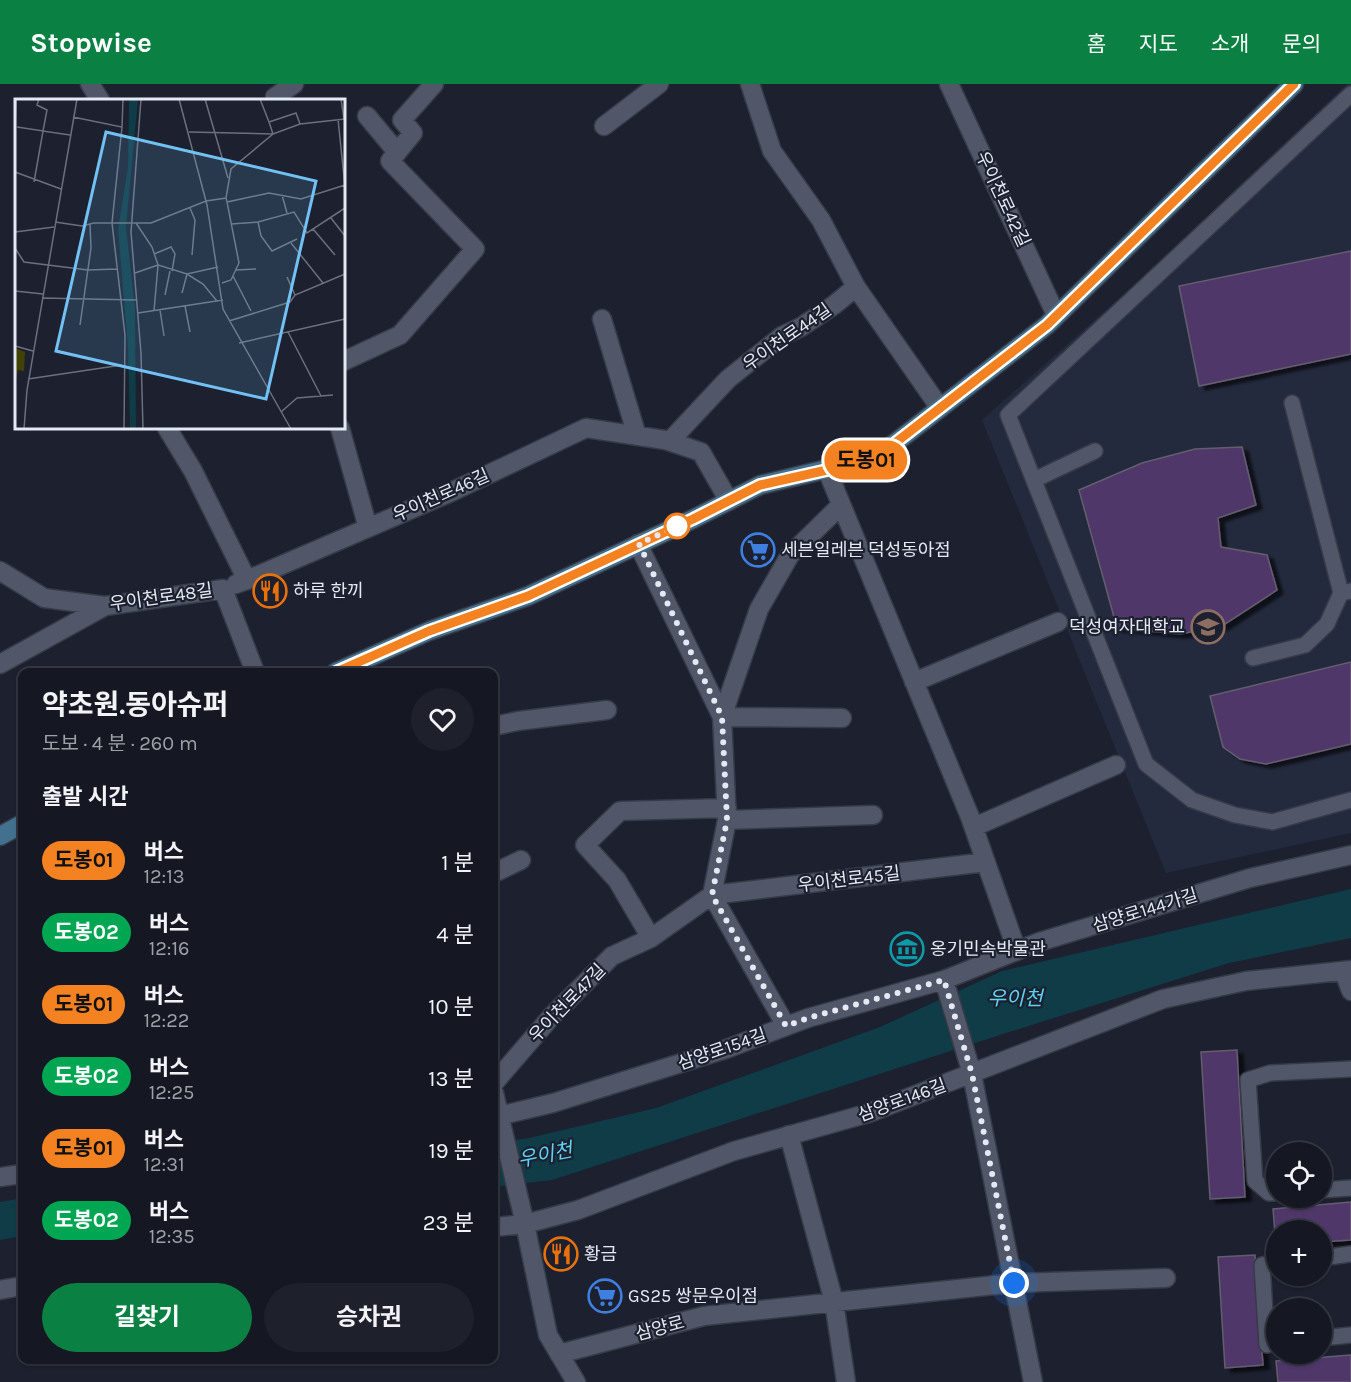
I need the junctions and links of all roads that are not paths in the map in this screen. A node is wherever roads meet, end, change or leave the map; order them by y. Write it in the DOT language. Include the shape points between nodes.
graph roads {
  1 [pos="90,84"];
  2 [pos="294,84"];
  3 [pos="434,84"];
  4 [pos="659,84"];
  5 [pos="750,84"];
  6 [pos="949,84"];
  7 [pos="1294,84"];
  8 [pos="1351,94"];
  9 [pos="99,99"];
  10 [pos="276,99"];
  11 [pos="367,116"];
  12 [pos="604,126"];
  13 [pos="397,152"];
  14 [pos="856,287"];
  15 [pos="1056,315"];
  16 [pos="602,319"];
  17 [pos="345,361"];
  18 [pos="1292,403"];
  19 [pos="940,408"];
  20 [pos="168,429"];
  21 [pos="340,429"];
  22 [pos="637,436"];
  23 [pos="670,441"];
  24 [pos="1095,451"];
  25 [pos="827,470"];
  26 [pos="1034,480"];
  27 [pos="729,501"];
  28 [pos="841,505"];
  29 [pos="368,528"];
  30 [pos="639,544"];
  31 [pos="0,571"];
  32 [pos="248,580"];
  33 [pos="223,589"];
  34 [pos="1346,592"];
  35 [pos="105,606"];
  36 [pos="1058,622"];
  37 [pos="1253,658"];
  38 [pos="0,664"];
  39 [pos="253,668"];
  40 [pos="345,668"];
  41 [pos="914,682"];
  42 [pos="607,710"];
  43 [pos="722,717"];
  44 [pos="842,718"];
  45 [pos="498,725"];
  46 [pos="1116,765"];
  47 [pos="1351,800"];
  48 [pos="727,814"];
  49 [pos="873,815"];
  50 [pos="18,826"];
  51 [pos="974,827"];
  52 [pos="0,836"];
  53 [pos="1351,855"];
  54 [pos="521,860"];
  55 [pos="986,862"];
  56 [pos="498,871"];
  57 [pos="712,895"];
  58 [pos="651,938"];
  59 [pos="1017,951"];
  60 [pos="1347,971"];
  61 [pos="944,980"];
  62 [pos="1351,991"];
  63 [pos="786,1026"];
  64 [pos="1351,1069"];
  65 [pos="972,1074"];
  66 [pos="498,1078"];
  67 [pos="498,1116"];
  68 [pos="498,1123"];
  69 [pos="789,1135"];
  70 [pos="18,1175"];
  71 [pos="0,1177"];
  72 [pos="1351,1188"];
  73 [pos="1332,1189"];
  74 [pos="1266,1190"];
  75 [pos="525,1224"];
  76 [pos="498,1227"];
  77 [pos="1351,1254"];
  78 [pos="1332,1257"];
  79 [pos="1266,1264"];
  80 [pos="1166,1278"];
  81 [pos="1014,1283"];
  82 [pos="18,1287"];
  83 [pos="0,1290"];
  84 [pos="834,1302"];
  85 [pos="1351,1335"];
  86 [pos="1332,1337"];
  87 [pos="1266,1344"];
  88 [pos="559,1354"];
  89 [pos="576,1382"];
  90 [pos="846,1382"];
  91 [pos="1033,1382"];
  1 -- 9 [label="street"];
  2 -- 10 [label="street"];
  3 -- 13 [label="street" via="402,120 413,133"];
  4 -- 12 [label="street"];
  5 -- 14 [label="street" via="772,151 821,220"];
  6 -- 15 [label="street, 우이천로42길"];
  7 -- 15 [label="street"];
  8 -- 26 [label="lane" via="1008,415"];
  11 -- 13 [label="street"];
  13 -- 17 [label="street" via="390,161 475,249 400,335"];
  14 -- 19 [label="street"];
  14 -- 23 [label="street, 우이천로44길" via="782,336 728,379"];
  15 -- 19 [label="street"];
  16 -- 22 [label="street"];
  18 -- 34 [label="lane"];
  19 -- 25 [label="street" via="877,457"];
  20 -- 32 [label="street"];
  21 -- 29 [label="street"];
  22 -- 23 [label="street, 우이천로46길"];
  22 -- 29 [label="street, 우이천로46길" via="586,428"];
  23 -- 27 [label="street, 우이천로46길" via="701,452"];
  24 -- 26 [label="lane"];
  25 -- 27 [label="street" via="760,485"];
  25 -- 28 [label="street"];
  26 -- 47 [label="lane" via="1146,764 1192,800 1272,822"];
  27 -- 30 [label="street"];
  28 -- 41 [label="street"];
  28 -- 43 [label="street" via="790,555 764,600"];
  29 -- 32 [label="street, 우이천로46길"];
  30 -- 40 [label="street" via="528,596 429,631"];
  30 -- 43 [label="street"];
  31 -- 35 [label="street, 우이천로48길" via="44,598"];
  32 -- 33 [label="street, 우이천로48길"];
  33 -- 35 [label="street, 우이천로48길"];
  33 -- 39 [label="street, 우이천로48길"];
  34 -- 37 [label="lane" via="1327,624 1305,645"];
  35 -- 38 [label="street"];
  36 -- 41 [label="street"];
  41 -- 51 [label="street"];
  42 -- 45 [label="street"];
  43 -- 44 [label="street"];
  43 -- 48 [label="street"];
  46 -- 51 [label="street"];
  48 -- 49 [label="street"];
  48 -- 57 [label="street"];
  48 -- 58 [label="street" via="620,811 585,845 617,880"];
  50 -- 52 [label="street"];
  51 -- 55 [label="street"];
  53 -- 59 [label="street, 삼양로144가길" via="1250,879"];
  54 -- 56 [label="street"];
  55 -- 57 [label="street, 우이천로45길"];
  55 -- 59 [label="street"];
  57 -- 58 [label="street, 우이천로47길"];
  57 -- 63 [label="street"];
  58 -- 66 [label="street, 우이천로47길" via="612,956 550,1017"];
  59 -- 61 [label="street, 삼양로144가길"];
  60 -- 62 [label="street"];
  60 -- 65 [label="street, 삼양로146길" via="1246,981 1163,999"];
  61 -- 63 [label="street, 삼양로154길"];
  61 -- 65 [label="street"];
  63 -- 67 [label="street, 삼양로154길" via="553,1104"];
  64 -- 74 [label="lane" via="1270,1073 1248,1080 1255,1181"];
  65 -- 69 [label="street, 삼양로146길" via="869,1113"];
  65 -- 81 [label="street"];
  68 -- 75 [label="street"];
  69 -- 75 [label="street, 삼양로146길" via="734,1151 578,1210"];
  69 -- 84 [label="street"];
  70 -- 71 [label="street"];
  72 -- 73 [label="lane"];
  75 -- 76 [label="street"];
  75 -- 88 [label="street" via="548,1335"];
  77 -- 78 [label="lane"];
  79 -- 87 [label="lane" via="1262,1265"];
  80 -- 81 [label="street, 삼양로"];
  81 -- 84 [label="street, 삼양로"];
  81 -- 91 [label="street"];
  82 -- 83 [label="street"];
  84 -- 88 [label="street, 삼양로" via="704,1316"];
  84 -- 90 [label="street"];
  85 -- 86 [label="lane"];
  88 -- 89 [label="street"];
}
